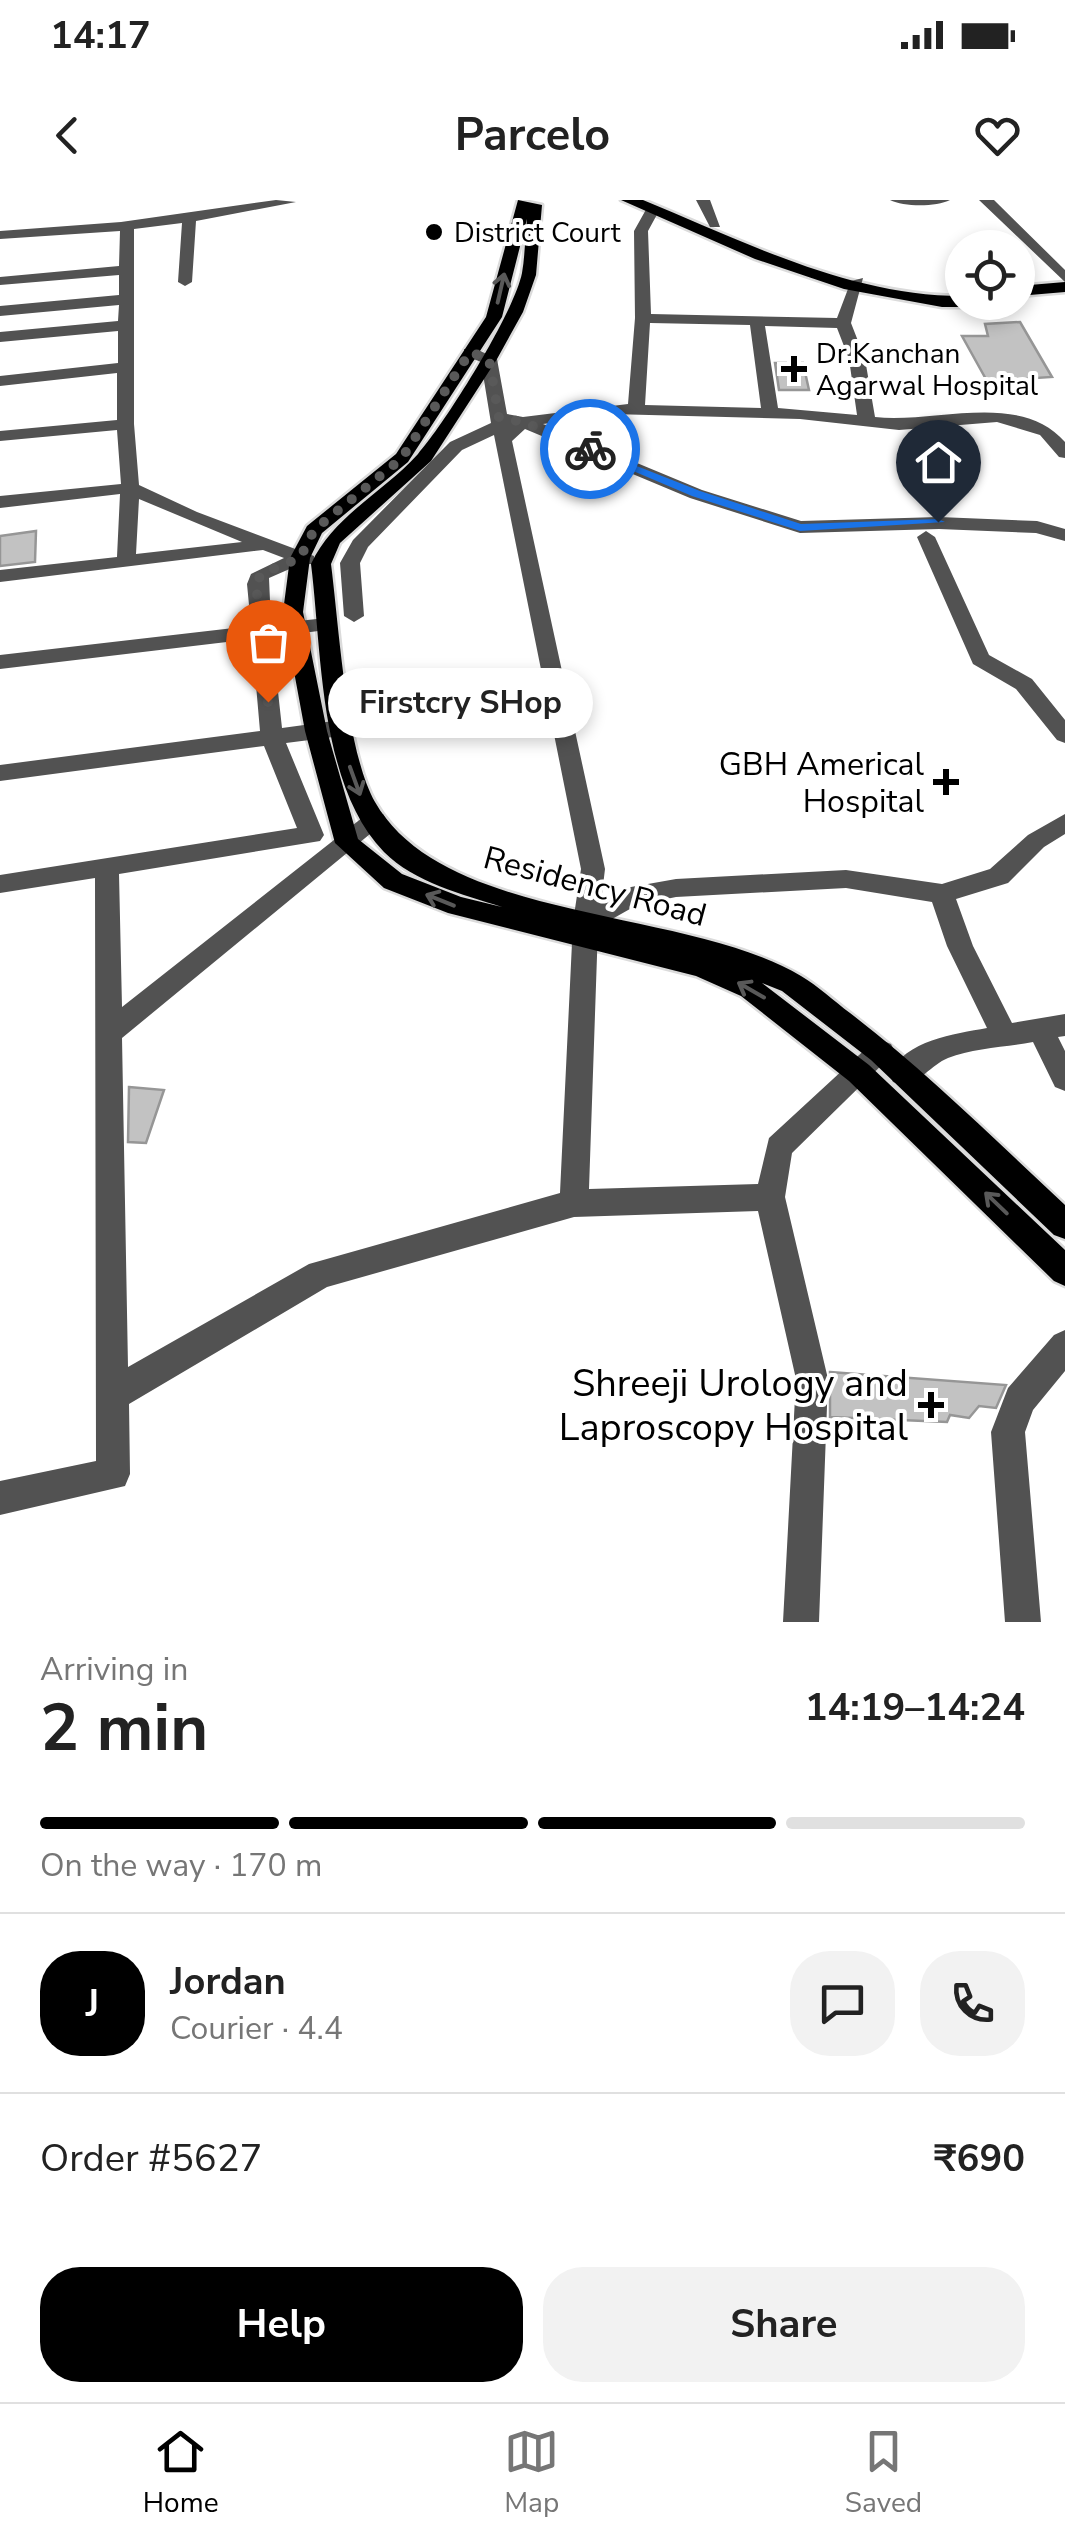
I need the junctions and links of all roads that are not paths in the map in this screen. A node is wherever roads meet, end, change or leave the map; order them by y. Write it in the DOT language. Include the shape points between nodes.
graph roads {
  1 [pos="525,200"];
  2 [pos="535,200"];
  3 [pos="629,200"];
  4 [pos="703,200"];
  5 [pos="897,200"];
  6 [pos="943,200"];
  7 [pos="986,200"];
  8 [pos="289,202"];
  9 [pos="654,205"];
  10 [pos="189,218"];
  11 [pos="715,224"];
  12 [pos="120,226"];
  13 [pos="0,235"];
  14 [pos="128,270"];
  15 [pos="1065,278"];
  16 [pos="0,281"];
  17 [pos="185,282"];
  18 [pos="856,285"];
  19 [pos="1065,287"];
  20 [pos="1035,290"];
  21 [pos="945,291"];
  22 [pos="129,298"];
  23 [pos="1065,298"];
  24 [pos="945,300"];
  25 [pos="1035,300"];
  26 [pos="0,311"];
  27 [pos="643,318"];
  28 [pos="756,321"];
  29 [pos="843,323"];
  30 [pos="128,325"];
  31 [pos="0,338"];
  32 [pos="479,356"];
  33 [pos="127,368"];
  34 [pos="0,381"];
  35 [pos="636,410"];
  36 [pos="770,414"];
  37 [pos="523,422"];
  38 [pos="868,422"];
  39 [pos="126,424"];
  40 [pos="501,428"];
  41 [pos="3,438"];
  42 [pos="1065,453"];
  43 [pos="130,488"];
  44 [pos="0,502"];
  45 [pos="1065,534"];
  46 [pos="926,538"];
  47 [pos="262,545"];
  48 [pos="126,560"];
  49 [pos="311,561"];
  50 [pos="0,576"];
  51 [pos="354,616"];
  52 [pos="326,624"];
  53 [pos="297,628"];
  54 [pos="261,632"];
  55 [pos="0,662"];
  56 [pos="342,728"];
  57 [pos="316,731"];
  58 [pos="1065,734"];
  59 [pos="272,737"];
  60 [pos="0,772"];
  61 [pos="376,820"];
  62 [pos="1065,824"];
  63 [pos="347,843"];
  64 [pos="107,868"];
  65 [pos="0,884"];
  66 [pos="942,894"];
  67 [pos="585,931"];
  68 [pos="1053,1027"];
  69 [pos="109,1033"];
  70 [pos="1003,1033"];
  71 [pos="881,1067"];
  72 [pos="1065,1080"];
  73 [pos="770,1197"];
  74 [pos="574,1203"];
  75 [pos="1065,1225"];
  76 [pos="1065,1271"];
  77 [pos="1065,1346"];
  78 [pos="112,1395"];
  79 [pos="0,1498"];
  80 [pos="801,1622"];
  81 [pos="1023,1622"];
  32 -- 1 [label="main road, one-way"];
  2 -- 32 [label="main road" via="528,274 515,312"];
  3 -- 9 [label="highway"];
  4 -- 11 [label="street"];
  5 -- 6 [label="street"];
  7 -- 15 [label="street"];
  8 -- 10 [label="street"];
  9 -- 11 [label="highway"];
  9 -- 18 [label="highway"];
  9 -- 27 [label="street" via="641,232"];
  10 -- 12 [label="street"];
  10 -- 17 [label="street"];
  11 -- 18 [label="highway"];
  12 -- 13 [label="street"];
  12 -- 14 [label="street" via="129,234"];
  14 -- 16 [label="street"];
  14 -- 22 [label="street"];
  18 -- 21 [label="highway"];
  18 -- 24 [label="highway"];
  18 -- 29 [label="street"];
  19 -- 20 [label="highway"];
  22 -- 26 [label="street"];
  22 -- 30 [label="street"];
  23 -- 25 [label="highway"];
  27 -- 28 [label="street"];
  27 -- 35 [label="street"];
  28 -- 29 [label="street"];
  28 -- 36 [label="street"];
  29 -- 38 [label="street"];
  30 -- 31 [label="street"];
  30 -- 33 [label="street"];
  32 -- 40 [label="street"];
  32 -- 49 [label="main road" via="402,458 314,530"];
  33 -- 34 [label="street"];
  33 -- 39 [label="street"];
  35 -- 36 [label="street"];
  35 -- 37 [label="street"];
  36 -- 38 [label="street"];
  37 -- 40 [label="street"];
  37 -- 45 [label="street" via="696,494 800,527 938,522"];
  38 -- 42 [label="street" via="998,418 1046,431"];
  39 -- 41 [label="street"];
  39 -- 43 [label="street"];
  40 -- 51 [label="street" via="456,446 360,544 350,563"];
  40 -- 67 [label="street" via="593,869"];
  43 -- 44 [label="street"];
  43 -- 47 [label="street"];
  43 -- 48 [label="street"];
  46 -- 58 [label="street" via="980,659 1024,684"];
  47 -- 48 [label="street"];
  47 -- 49 [label="street"];
  48 -- 50 [label="street"];
  49 -- 52 [label="main road, Residency Road"];
  49 -- 53 [label="main road" via="292,612"];
  49 -- 54 [label="street" via="261,574"];
  52 -- 53 [label="street"];
  52 -- 56 [label="main road, Residency Road"];
  53 -- 54 [label="street"];
  53 -- 57 [label="main road"];
  54 -- 55 [label="street"];
  54 -- 59 [label="street"];
  56 -- 57 [label="street"];
  56 -- 61 [label="main road, Residency Road, one-way" via="363,803"];
  57 -- 59 [label="street"];
  57 -- 63 [label="main road"];
  59 -- 60 [label="street"];
  59 -- 64 [label="street" via="312,834"];
  61 -- 63 [label="street"];
  61 -- 67 [label="main road, Residency Road" via="393,846 439,877"];
  62 -- 66 [label="street" via="999,876"];
  67 -- 63 [label="main road, one-way" via="456,906 393,880"];
  63 -- 69 [label="street"];
  64 -- 65 [label="street"];
  64 -- 69 [label="street"];
  66 -- 67 [label="street" via="846,879 676,888 630,897"];
  66 -- 70 [label="street"];
  67 -- 71 [label="main road" via="750,988"];
  67 -- 74 [label="street"];
  68 -- 70 [label="street"];
  68 -- 72 [label="street"];
  69 -- 78 [label="street"];
  70 -- 71 [label="street"];
  71 -- 73 [label="street" via="779,1147"];
  71 -- 75 [label="main road"];
  76 -- 71 [label="main road, one-way"];
  73 -- 74 [label="street"];
  73 -- 80 [label="street" via="812,1380"];
  74 -- 78 [label="street" via="320,1274"];
  77 -- 81 [label="street" via="1020,1400 1008,1432"];
  78 -- 79 [label="street" via="113,1474"];
}
